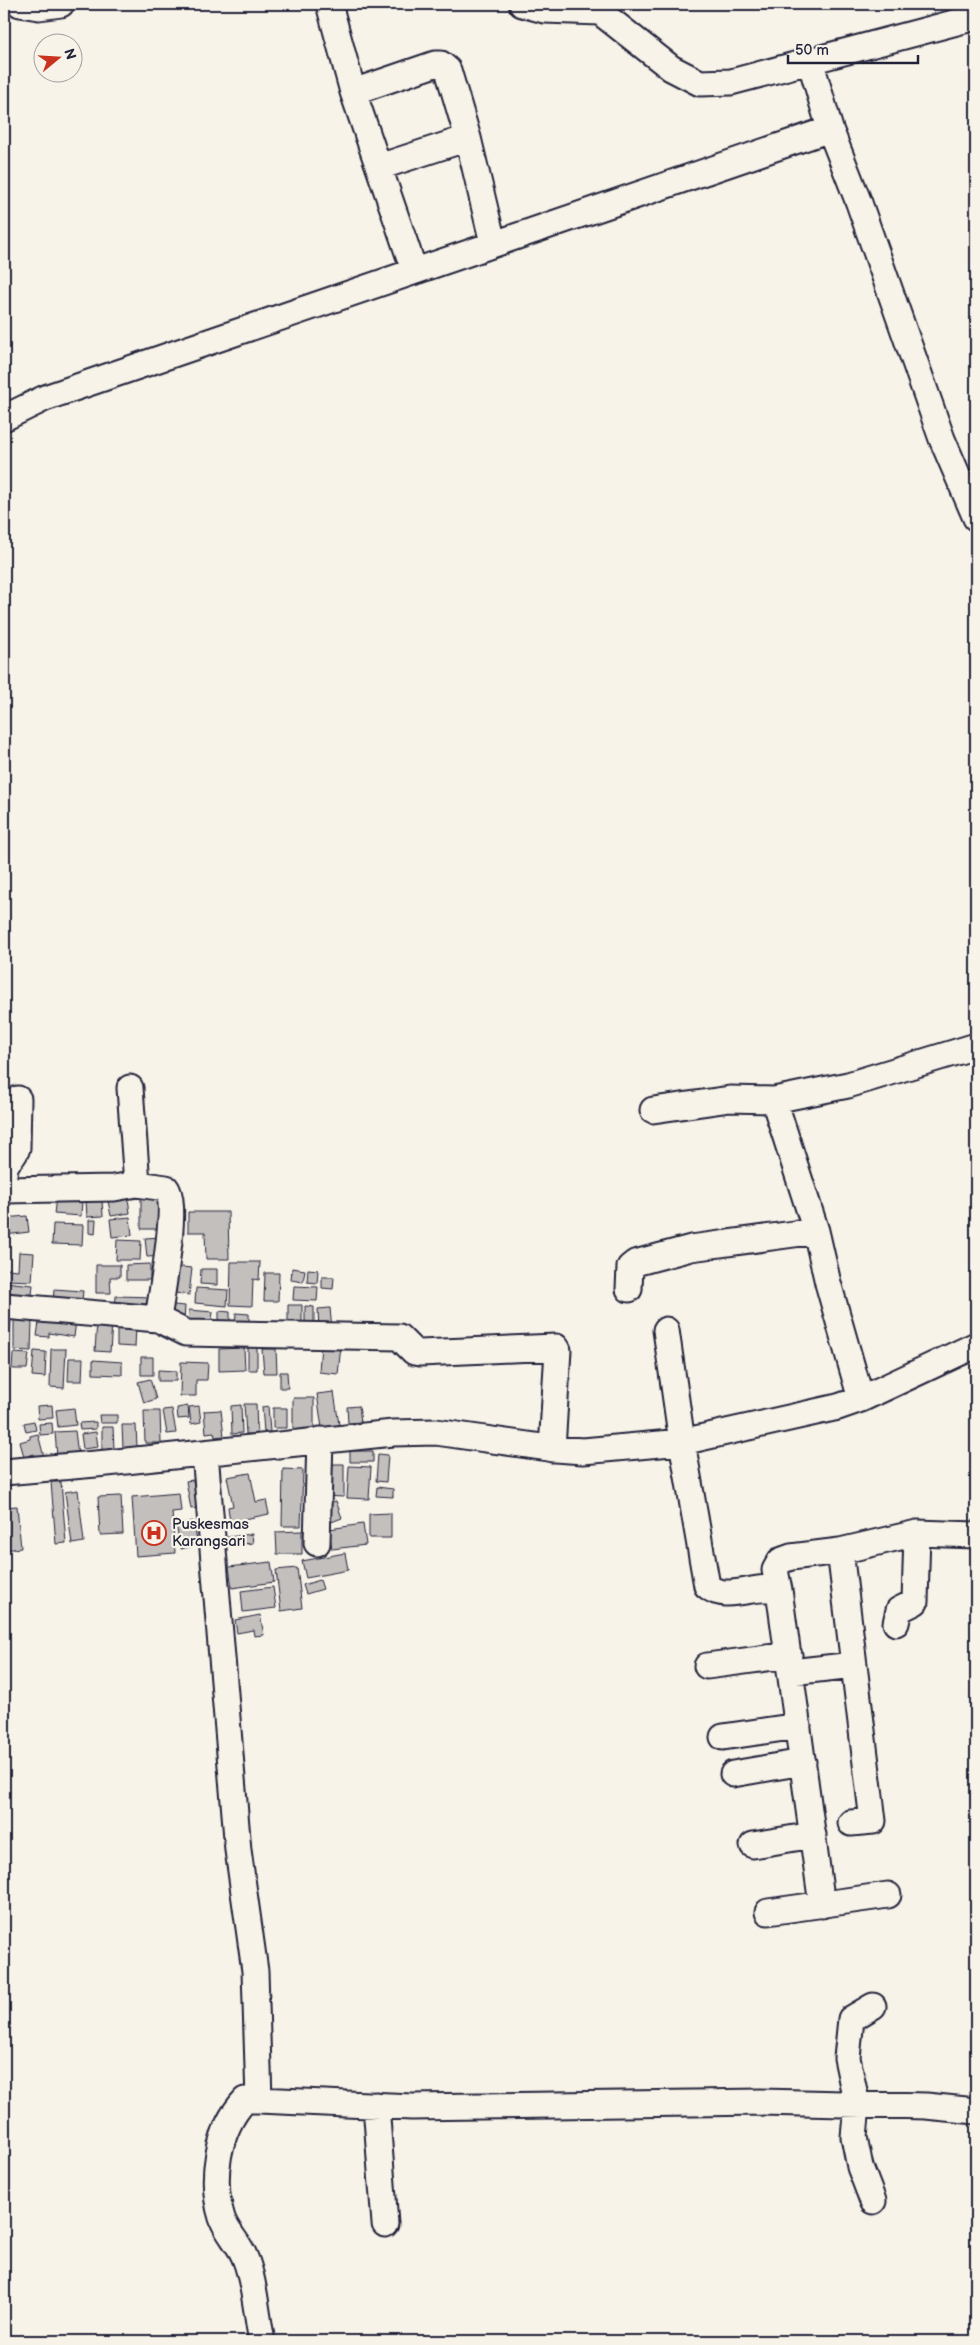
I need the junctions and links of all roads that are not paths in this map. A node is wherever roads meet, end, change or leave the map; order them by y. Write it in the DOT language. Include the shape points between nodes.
graph roads {
  1 [pos="20,4"];
  2 [pos="61,4"];
  3 [pos="329,4"];
  4 [pos="522,4"];
  5 [pos="599,8"];
  6 [pos="976,17"];
  7 [pos="810,60"];
  8 [pos="353,92"];
  9 [pos="830,129"];
  10 [pos="468,138"];
  11 [pos="379,167"];
  12 [pos="493,243"];
  13 [pos="414,270"];
  14 [pos="4,418"];
  15 [pos="976,518"];
  16 [pos="976,1046"];
  17 [pos="130,1088"];
  18 [pos="18,1099"];
  19 [pos="774,1100"];
  20 [pos="654,1110"];
  21 [pos="4,1175"];
  22 [pos="137,1184"];
  23 [pos="4,1190"];
  24 [pos="816,1230"];
  25 [pos="628,1289"];
  26 [pos="4,1306"];
  27 [pos="158,1319"];
  28 [pos="666,1330"];
  29 [pos="976,1345"];
  30 [pos="862,1399"];
  31 [pos="320,1440"];
  32 [pos="682,1442"];
  33 [pos="552,1449"];
  34 [pos="205,1453"];
  35 [pos="4,1472"];
  36 [pos="917,1533"];
  37 [pos="976,1535"];
  38 [pos="318,1543"];
  39 [pos="840,1551"];
  40 [pos="779,1590"];
  41 [pos="896,1624"];
  42 [pos="790,1663"];
  43 [pos="854,1665"];
  44 [pos="707,1666"];
  45 [pos="798,1726"];
  46 [pos="723,1737"];
  47 [pos="803,1762"];
  48 [pos="733,1774"];
  49 [pos="851,1823"];
  50 [pos="813,1835"];
  51 [pos="753,1845"];
  52 [pos="888,1895"];
  53 [pos="822,1905"];
  54 [pos="768,1912"];
  55 [pos="873,2006"];
  56 [pos="259,2100"];
  57 [pos="376,2105"];
  58 [pos="857,2105"];
  59 [pos="976,2111"];
  60 [pos="873,2200"];
  61 [pos="385,2224"];
  62 [pos="262,2341"];
  1 -- 2 [label="street" via="39,7"];
  3 -- 8 [label="street"];
  4 -- 5 [label="street" via="544,10"];
  5 -- 7 [label="street" via="671,68 700,83 732,82"];
  6 -- 7 [label="street"];
  7 -- 9 [label="street"];
  8 -- 10 [label="street" via="440,64 451,74"];
  8 -- 11 [label="street"];
  9 -- 12 [label="street"];
  9 -- 15 [label="street" via="942,439"];
  10 -- 11 [label="street"];
  10 -- 12 [label="street"];
  11 -- 13 [label="street"];
  12 -- 13 [label="street"];
  13 -- 14 [label="street" via="45,398"];
  16 -- 19 [label="street" via="848,1085"];
  17 -- 22 [label="street"];
  18 -- 21 [label="street" via="17,1148 5,1163"];
  19 -- 20 [label="street" via="730,1099"];
  19 -- 24 [label="street"];
  22 -- 23 [label="street" via="114,1188"];
  22 -- 27 [label="street" via="163,1186 170,1194 168,1247"];
  24 -- 25 [label="street" via="691,1248 635,1263 630,1267"];
  24 -- 30 [label="street"];
  26 -- 27 [label="street"];
  27 -- 33 [label="street" via="186,1333 399,1337 416,1353 556,1346"];
  28 -- 32 [label="street"];
  29 -- 30 [label="street"];
  30 -- 32 [label="street"];
  31 -- 33 [label="street" via="436,1432"];
  31 -- 34 [label="street"];
  31 -- 38 [label="street"];
  32 -- 33 [label="street" via="583,1451"];
  32 -- 40 [label="street" via="707,1586 721,1593 764,1588"];
  34 -- 35 [label="street"];
  34 -- 56 [label="street" via="238,1850 255,1971"];
  36 -- 37 [label="street"];
  36 -- 39 [label="street"];
  36 -- 41 [label="street" via="915,1602 899,1610"];
  39 -- 40 [label="street" via="780,1561 775,1570"];
  39 -- 43 [label="street"];
  40 -- 42 [label="street"];
  42 -- 43 [label="street"];
  42 -- 44 [label="street"];
  42 -- 45 [label="street"];
  43 -- 49 [label="street" via="873,1821"];
  45 -- 46 [label="street"];
  45 -- 47 [label="street"];
  47 -- 48 [label="street"];
  47 -- 50 [label="street"];
  50 -- 51 [label="street"];
  50 -- 53 [label="street"];
  52 -- 53 [label="street"];
  53 -- 54 [label="street"];
  55 -- 58 [label="street" via="851,2019 846,2058"];
  56 -- 57 [label="street"];
  56 -- 62 [label="street" via="245,2100 233,2113 221,2143 216,2172 223,2221 246,2260"];
  57 -- 58 [label="street" via="502,2107 761,2102"];
  57 -- 61 [label="street"];
  58 -- 59 [label="street"];
  58 -- 60 [label="street" via="854,2137 860,2167"];
}
